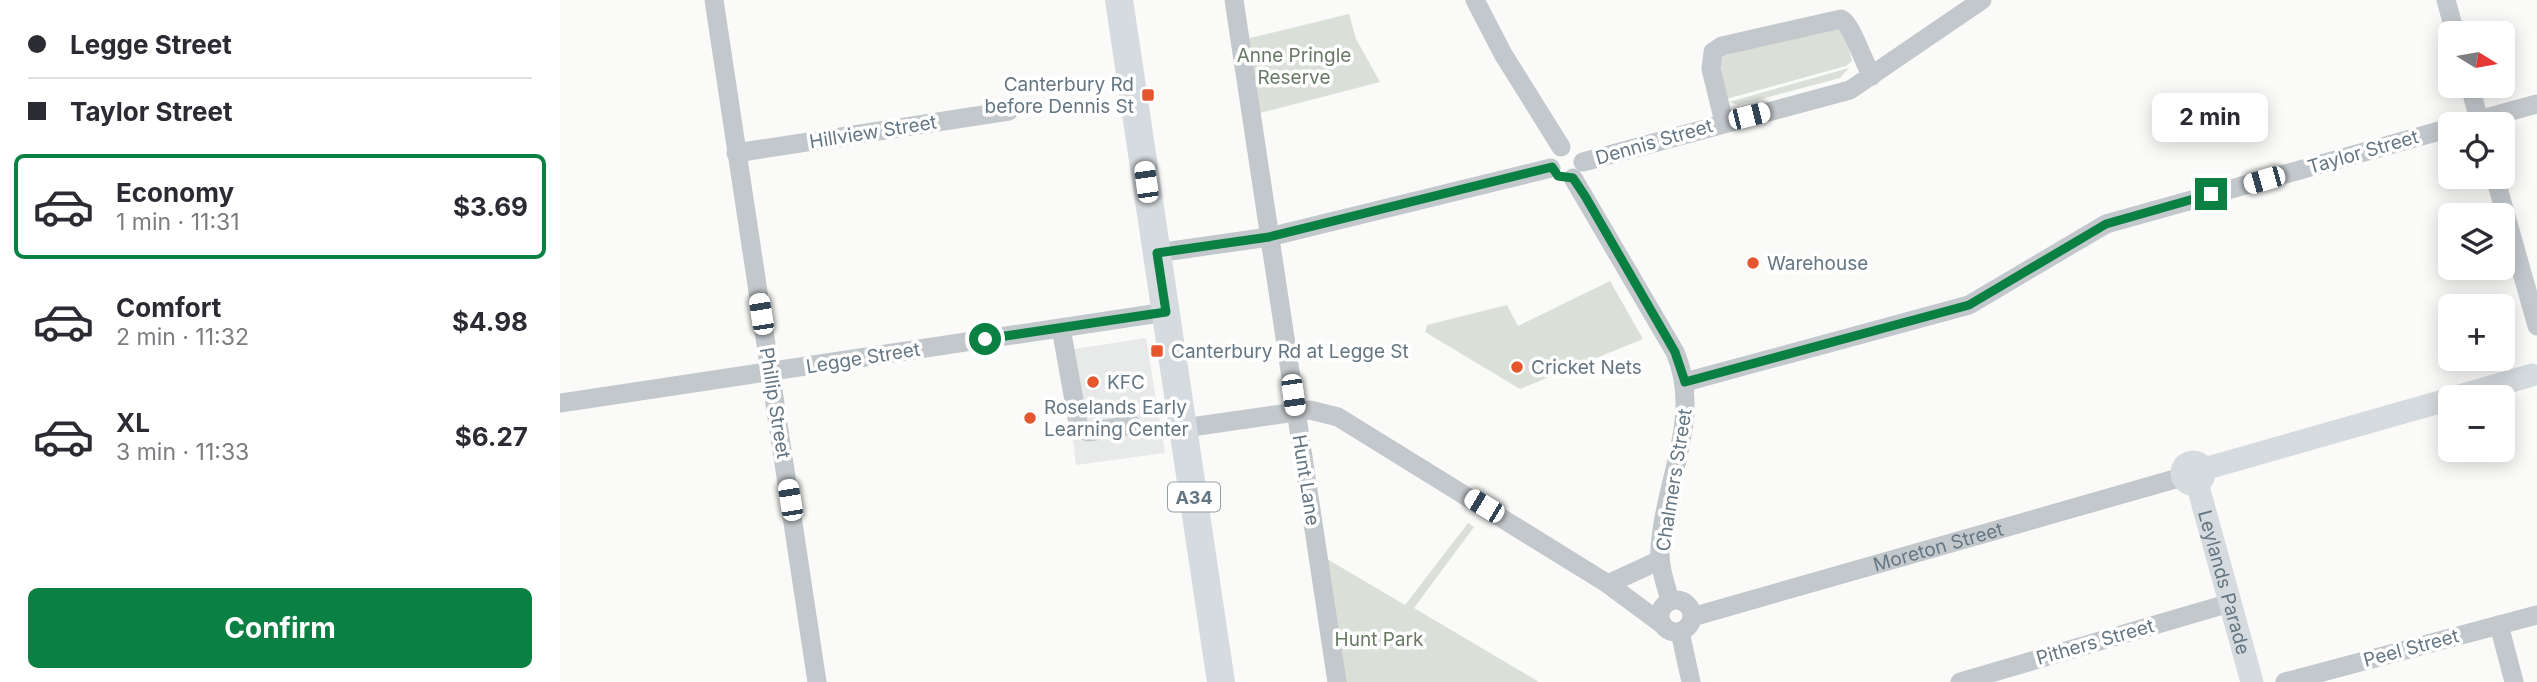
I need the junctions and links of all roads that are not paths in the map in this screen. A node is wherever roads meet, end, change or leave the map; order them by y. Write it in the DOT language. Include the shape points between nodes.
graph roads {
  1 [pos="714,0"];
  2 [pos="1119,0"];
  3 [pos="1234,0"];
  4 [pos="1475,0"];
  5 [pos="1982,0"];
  6 [pos="2446,0"];
  7 [pos="2452,21"];
  8 [pos="1872,76"];
  9 [pos="2537,104"];
  10 [pos="1009,111"];
  11 [pos="2511,112"];
  12 [pos="1724,122"];
  13 [pos="2438,131"];
  14 [pos="1561,148"];
  15 [pos="736,153"];
  16 [pos="1552,167"];
  17 [pos="1578,170"];
  18 [pos="2498,189"];
  19 [pos="1269,237"];
  20 [pos="1157,253"];
  21 [pos="1166,312"];
  22 [pos="2537,326"];
  23 [pos="1061,328"];
  24 [pos="770,372"];
  25 [pos="2535,373"];
  26 [pos="1685,382"];
  27 [pos="2496,385"];
  28 [pos="560,403"];
  29 [pos="2438,403"];
  30 [pos="1295,412"];
  31 [pos="1132,425"];
  32 [pos="1184,428"];
  33 [pos="2194,476"];
  34 [pos="1661,560"];
  35 [pos="1608,583"];
  36 [pos="1669,601"];
  37 [pos="2230,603"];
  38 [pos="2537,615"];
  39 [pos="1678,624"];
  40 [pos="2499,625"];
  41 [pos="1964,681"];
  42 [pos="817,682"];
  43 [pos="1221,682"];
  44 [pos="1337,682"];
  45 [pos="1691,682"];
  46 [pos="2252,682"];
  47 [pos="2285,682"];
  48 [pos="2514,682"];
  1 -- 15 [label="street, Phillip Street"];
  2 -- 20 [label="highway, A34"];
  3 -- 19 [label="street, Hunt Lane"];
  4 -- 14 [label="street"];
  5 -- 8 [label="street, Dennis Street"];
  6 -- 7 [label="street"];
  8 -- 12 [label="street, Dennis Street" via="1850,90"];
  8 -- 12 [label="street, Dennis Street" via="1849,24 1837,18 1722,46 1713,52 1710,63"];
  9 -- 11 [label="street"];
  10 -- 15 [label="street, Hillview Street"];
  12 -- 17 [label="street, Dennis Street"];
  13 -- 26 [label="street, Taylor Street" via="2106,224 1969,305"];
  14 -- 16 [label="street" via="1551,158"];
  14 -- 17 [label="street" via="1576,149"];
  15 -- 24 [label="street, Phillip Street"];
  16 -- 17 [label="street" via="1558,176"];
  16 -- 19 [label="street"];
  17 -- 26 [label="street, Chalmers Street" via="1675,352"];
  18 -- 22 [label="street"];
  19 -- 20 [label="street"];
  19 -- 30 [label="street, Hunt Lane"];
  20 -- 21 [label="highway, A34"];
  21 -- 23 [label="street, Legge Street"];
  21 -- 32 [label="highway, A34"];
  23 -- 24 [label="street, Legge Street"];
  23 -- 31 [label="street" via="1079,428 1088,432"];
  24 -- 28 [label="street, Legge Street"];
  24 -- 42 [label="street, Phillip Street"];
  25 -- 27 [label="main road"];
  26 -- 34 [label="street, Chalmers Street" via="1686,413 1662,530"];
  29 -- 33 [label="main road, Moreton Street"];
  30 -- 32 [label="street"];
  30 -- 35 [label="street" via="1310,410 1338,418"];
  30 -- 44 [label="street, Hunt Lane"];
  32 -- 43 [label="highway, A34"];
  33 -- 37 [label="main road, Leylands Parade"];
  33 -- 39 [label="street, Moreton Street"];
  34 -- 35 [label="street"];
  34 -- 36 [label="street, Chalmers Street"];
  35 -- 36 [label="street"];
  35 -- 39 [label="street"];
  36 -- 39 [label="street" via="1661,610"];
  36 -- 39 [label="street" via="1686,603"];
  37 -- 41 [label="street, Pithers Street"];
  37 -- 46 [label="main road, Leylands Parade"];
  38 -- 40 [label="street, Peel Street"];
  39 -- 45 [label="street"];
  40 -- 47 [label="street, Peel Street"];
  40 -- 48 [label="street"];
}
